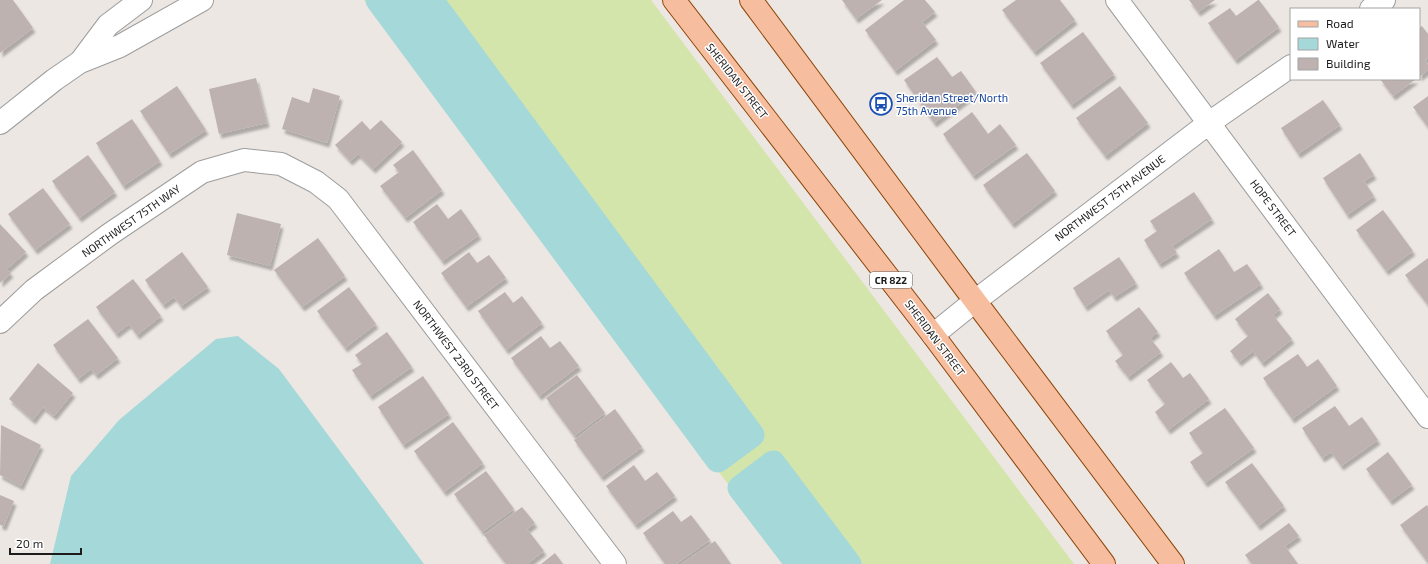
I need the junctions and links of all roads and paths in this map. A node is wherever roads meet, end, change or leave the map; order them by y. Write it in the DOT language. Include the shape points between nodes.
graph roads {
  1 [pos="141,0"];
  2 [pos="202,0"];
  3 [pos="674,0"];
  4 [pos="751,0"];
  5 [pos="1117,0"];
  6 [pos="1384,0"];
  7 [pos="1372,8"];
  8 [pos="80,62"];
  9 [pos="1290,67"];
  10 [pos="0,123"];
  11 [pos="1209,123"];
  12 [pos="281,164"];
  13 [pos="975,301"];
  14 [pos="0,322"];
  15 [pos="933,335"];
  16 [pos="1428,417"];
  17 [pos="615,564"];
  18 [pos="1104,564"];
  19 [pos="1173,564"];
  1 -- 8 [label="street" via="108,25"];
  2 -- 8 [label="street" via="120,46"];
  3 -- 15 [label="main road, SHERIDAN STREET / CR 822"];
  4 -- 13 [label="main road"];
  5 -- 11 [label="street, HOPE STREET"];
  6 -- 7 [label="street"];
  8 -- 10 [label="street"];
  9 -- 11 [label="street, NORTHWEST 75TH AVENUE"];
  11 -- 13 [label="street, NORTHWEST 75TH AVENUE"];
  11 -- 16 [label="street, HOPE STREET"];
  12 -- 14 [label="street, NORTHWEST 75TH WAY" via="244,160 202,172 110,234 34,290"];
  12 -- 17 [label="street, NORTHWEST 23RD STREET" via="316,182 338,200"];
  13 -- 15 [label="street, NORTHWEST 75TH AVENUE"];
  13 -- 19 [label="main road"];
  15 -- 18 [label="main road, SHERIDAN STREET / CR 822"];
}
